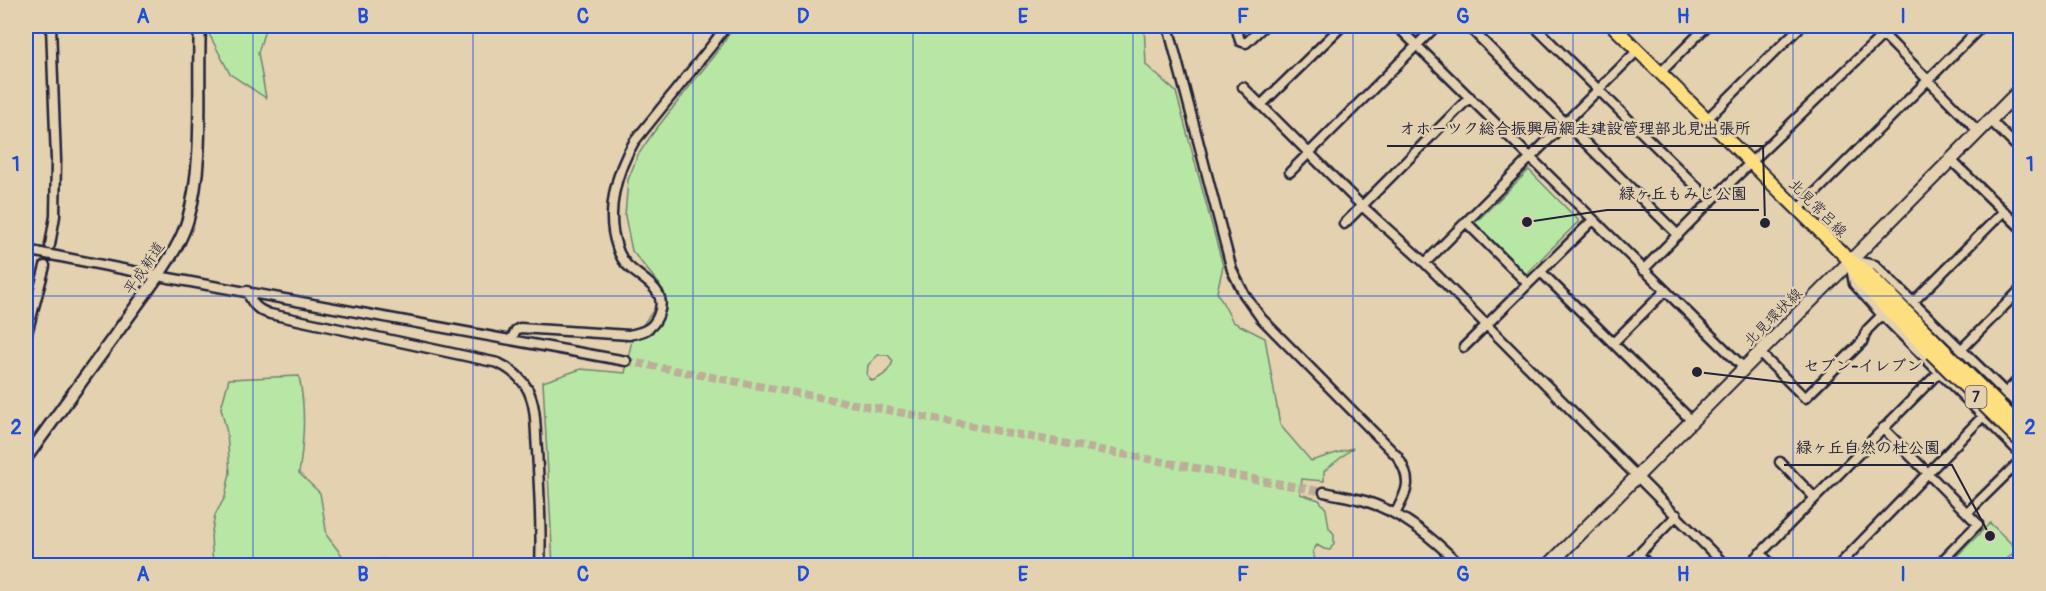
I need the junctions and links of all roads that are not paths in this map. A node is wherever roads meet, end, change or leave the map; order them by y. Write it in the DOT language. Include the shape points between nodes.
graph roads {
  1 [pos="51,26"];
  2 [pos="200,26"];
  3 [pos="726,26"];
  4 [pos="1168,26"];
  5 [pos="1236,26"];
  6 [pos="1264,26"];
  7 [pos="1342,26"];
  8 [pos="1397,26"];
  9 [pos="1436,26"];
  10 [pos="1468,26"];
  11 [pos="1534,26"];
  12 [pos="1613,26"];
  13 [pos="1707,26"];
  14 [pos="1801,26"];
  15 [pos="1875,26"];
  16 [pos="1892,26"];
  17 [pos="1982,26"];
  18 [pos="1884,34"];
  19 [pos="1417,45"];
  20 [pos="1638,50"];
  21 [pos="1660,73"];
  22 [pos="1928,80"];
  23 [pos="1243,87"];
  24 [pos="1598,90"];
  25 [pos="2020,90"];
  26 [pos="1470,97"];
  27 [pos="1261,105"];
  28 [pos="1707,119"];
  29 [pos="1990,120"];
  30 [pos="1565,123"];
  31 [pos="1979,132"];
  32 [pos="2020,150"];
  33 [pos="1310,153"];
  34 [pos="1531,157"];
  35 [pos="1951,160"];
  36 [pos="1751,163"];
  37 [pos="1290,172"];
  38 [pos="1711,201"];
  39 [pos="1362,206"];
  40 [pos="1798,210"];
  41 [pos="2004,211"];
  42 [pos="1593,220"];
  43 [pos="1466,222"];
  44 [pos="1344,224"];
  45 [pos="2020,227"];
  46 [pos="1678,235"];
  47 [pos="50,245"];
  48 [pos="26,250"];
  49 [pos="1850,260"];
  50 [pos="1425,263"];
  51 [pos="45,266"];
  52 [pos="1643,270"];
  53 [pos="1541,272"];
  54 [pos="158,276"];
  55 [pos="1528,284"];
  56 [pos="2020,290"];
  57 [pos="247,291"];
  58 [pos="1665,291"];
  59 [pos="1913,302"];
  60 [pos="1882,315"];
  61 [pos="1487,325"];
  62 [pos="26,337"];
  63 [pos="511,340"];
  64 [pos="1613,343"];
  65 [pos="1464,347"];
  66 [pos="1935,349"];
  67 [pos="1962,349"];
  68 [pos="1759,352"];
  69 [pos="626,361"];
  70 [pos="1744,368"];
  71 [pos="1939,372"];
  72 [pos="2020,378"];
  73 [pos="2006,393"];
  74 [pos="2020,407"];
  75 [pos="1984,417"];
  76 [pos="1691,420"];
  77 [pos="2020,426"];
  78 [pos="1883,429"];
  79 [pos="2020,441"];
  80 [pos="2020,453"];
  81 [pos="26,458"];
  82 [pos="2020,460"];
  83 [pos="1780,462"];
  84 [pos="1928,474"];
  85 [pos="1637,475"];
  86 [pos="1324,492"];
  87 [pos="1815,498"];
  88 [pos="1967,513"];
  89 [pos="1395,514"];
  90 [pos="1677,515"];
  91 [pos="1760,553"];
  92 [pos="1558,555"];
  93 [pos="1638,555"];
  94 [pos="540,566"];
  95 [pos="1461,566"];
  96 [pos="1548,566"];
  97 [pos="1569,566"];
  98 [pos="1627,566"];
  99 [pos="1650,566"];
  100 [pos="1726,566"];
  101 [pos="1748,566"];
  102 [pos="1773,566"];
  103 [pos="1838,566"];
  104 [pos="1936,566"];
  1 -- 47 [label="street" via="55,205"];
  2 -- 54 [label="street, 平成新道" via="195,191 188,222"];
  3 -- 63 [label="street" via="634,142 617,182 612,213 615,238 627,266 648,281 660,297 661,309 654,324 646,331 629,335 520,328"];
  4 -- 89 [label="street" via="1232,270 1261,318 1406,469 1406,494"];
  5 -- 6 [label="street" via="1240,41 1246,43"];
  7 -- 27 [label="street"];
  8 -- 19 [label="street"];
  9 -- 19 [label="street"];
  10 -- 30 [label="street"];
  11 -- 24 [label="street"];
  12 -- 20 [label="main road, 北見常呂線 / 7"];
  13 -- 21 [label="street"];
  14 -- 28 [label="street"];
  15 -- 18 [label="street"];
  16 -- 18 [label="street"];
  17 -- 22 [label="street"];
  18 -- 22 [label="street"];
  18 -- 36 [label="street"];
  19 -- 26 [label="street"];
  19 -- 33 [label="street"];
  20 -- 21 [label="main road, 北見常呂線 / 7"];
  20 -- 24 [label="street"];
  21 -- 28 [label="main road, 北見常呂線 / 7"];
  22 -- 31 [label="street"];
  22 -- 40 [label="street"];
  23 -- 27 [label="street"];
  24 -- 30 [label="street"];
  24 -- 38 [label="street"];
  25 -- 29 [label="main road, 北見環状線"];
  26 -- 34 [label="street"];
  26 -- 39 [label="street"];
  27 -- 33 [label="street"];
  28 -- 36 [label="main road, 北見常呂線 / 7"];
  29 -- 31 [label="main road, 北見環状線"];
  29 -- 32 [label="street"];
  30 -- 34 [label="street"];
  30 -- 46 [label="street"];
  31 -- 35 [label="main road, 北見環状線"];
  33 -- 37 [label="street"];
  33 -- 39 [label="street"];
  34 -- 42 [label="street"];
  34 -- 43 [label="street"];
  35 -- 41 [label="street"];
  35 -- 49 [label="main road, 北見環状線"];
  36 -- 38 [label="street"];
  36 -- 40 [label="main road, 北見常呂線 / 7"];
  38 -- 46 [label="street"];
  39 -- 44 [label="street"];
  39 -- 50 [label="street"];
  40 -- 49 [label="main road, 北見常呂線 / 7"];
  41 -- 45 [label="street"];
  41 -- 59 [label="street"];
  42 -- 52 [label="street"];
  42 -- 53 [label="street"];
  43 -- 50 [label="street"];
  43 -- 55 [label="street"];
  46 -- 52 [label="street"];
  48 -- 54 [label="street"];
  49 -- 59 [label="street" via="1875,266"];
  49 -- 60 [label="street" via="1854,284"];
  49 -- 66 [label="main road, 北見常呂線 / 7" via="1867,272"];
  49 -- 68 [label="main road, 北見環状線"];
  50 -- 61 [label="street"];
  51 -- 62 [label="street"];
  52 -- 58 [label="street"];
  53 -- 55 [label="street"];
  53 -- 64 [label="street"];
  54 -- 57 [label="street"];
  54 -- 81 [label="street, 平成新道"];
  55 -- 61 [label="street"];
  56 -- 67 [label="street"];
  57 -- 63 [label="street"];
  57 -- 94 [label="street" via="259,310 270,314 498,363 518,375 534,406 542,532"];
  58 -- 64 [label="street"];
  58 -- 70 [label="street"];
  59 -- 67 [label="street"];
  60 -- 68 [label="street" via="1862,342 1805,398"];
  60 -- 71 [label="street"];
  61 -- 65 [label="street"];
  61 -- 85 [label="street"];
  63 -- 69 [label="street"];
  64 -- 76 [label="street"];
  66 -- 77 [label="main road, 北見常呂線 / 7, bridge"];
  66 -- 79 [label="main road, 北見常呂線 / 7, bridge"];
  67 -- 71 [label="street"];
  67 -- 73 [label="street"];
  68 -- 70 [label="main road, 北見環状線"];
  70 -- 76 [label="main road, 北見環状線"];
  71 -- 75 [label="street"];
  71 -- 78 [label="street"];
  72 -- 73 [label="street"];
  73 -- 74 [label="street"];
  73 -- 75 [label="street"];
  75 -- 80 [label="street"];
  75 -- 84 [label="street"];
  76 -- 85 [label="main road, 北見環状線"];
  78 -- 84 [label="street"];
  78 -- 87 [label="street"];
  82 -- 88 [label="street"];
  83 -- 87 [label="street"];
  84 -- 88 [label="street"];
  84 -- 103 [label="street"];
  85 -- 90 [label="street"];
  85 -- 92 [label="main road, 北見環状線"];
  86 -- 89 [label="street"];
  87 -- 91 [label="street"];
  88 -- 104 [label="street" via="1978,524"];
  89 -- 95 [label="street" via="1420,529"];
  90 -- 93 [label="street"];
  90 -- 100 [label="street"];
  91 -- 101 [label="street"];
  91 -- 102 [label="street"];
  92 -- 96 [label="main road, 北見環状線"];
  92 -- 97 [label="street"];
  93 -- 98 [label="street"];
  93 -- 99 [label="street"];
}
